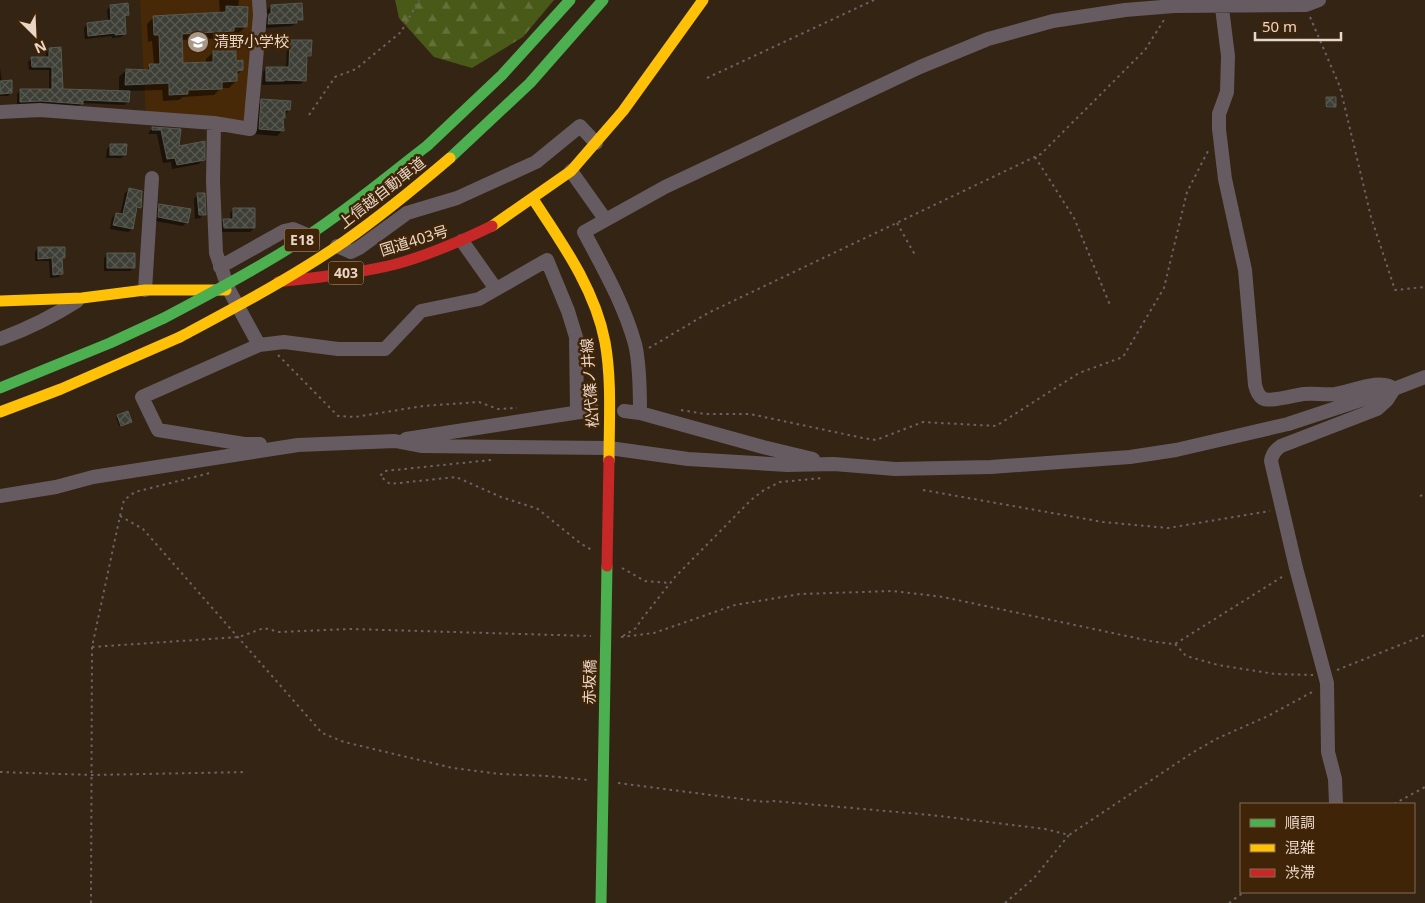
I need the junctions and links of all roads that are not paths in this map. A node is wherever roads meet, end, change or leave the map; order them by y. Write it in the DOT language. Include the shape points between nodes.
graph roads {
  1 [pos="260,0"];
  2 [pos="570,0"];
  3 [pos="602,0"];
  4 [pos="703,0"];
  5 [pos="1319,0"];
  6 [pos="1222,2"];
  7 [pos="1175,3"];
  8 [pos="0,112"];
  9 [pos="214,123"];
  10 [pos="596,143"];
  11 [pos="571,171"];
  12 [pos="152,178"];
  13 [pos="533,200"];
  14 [pos="605,219"];
  15 [pos="462,241"];
  16 [pos="220,267"];
  17 [pos="496,289"];
  18 [pos="145,290"];
  19 [pos="229,290"];
  20 [pos="82,298"];
  21 [pos="0,302"];
  22 [pos="0,339"];
  23 [pos="263,344"];
  24 [pos="1425,377"];
  25 [pos="0,388"];
  26 [pos="1394,390"];
  27 [pos="593,410"];
  28 [pos="577,411"];
  29 [pos="624,411"];
  30 [pos="0,412"];
  31 [pos="640,413"];
  32 [pos="395,441"];
  33 [pos="298,445"];
  34 [pos="609,455"];
  35 [pos="834,464"];
  36 [pos="0,496"];
  37 [pos="1336,803"];
  38 [pos="601,903"];
  1 -- 9 [label="street" via="250,129"];
  2 -- 25 [label="main road, 上信越自動車道 / E18, bridge" via="472,106 428,145 296,244 164,318"];
  3 -- 30 [label="main road, 上信越自動車道 / E18, bridge" via="530,82 450,158 324,255 272,288 180,337"];
  4 -- 10 [label="main road, 国道403号 / 403" via="624,111"];
  5 -- 6 [label="street" via="1306,6"];
  6 -- 7 [label="street"];
  6 -- 26 [label="street" via="1228,56 1227,92 1219,114 1219,129 1225,179 1245,270 1257,391 1268,400 1304,394 1335,394 1380,384 1389,385"];
  7 -- 14 [label="street" via="1053,21 988,39 920,67 674,182"];
  8 -- 9 [label="street" via="40,110"];
  9 -- 16 [label="street" via="213,181 216,253"];
  10 -- 11 [label="main road, 国道403号 / 403"];
  10 -- 16 [label="street" via="580,126 536,162 457,198 407,213 351,252 293,229"];
  11 -- 13 [label="main road, 国道403号 / 403"];
  11 -- 14 [label="street"];
  12 -- 18 [label="street"];
  13 -- 15 [label="main road, 国道403号 / 403"];
  13 -- 34 [label="main road, 松代篠ノ井線" via="564,245 592,299 605,342"];
  14 -- 31 [label="street" via="584,232 619,300 635,345"];
  15 -- 17 [label="street"];
  15 -- 19 [label="main road, 国道403号 / 403" via="396,264"];
  16 -- 19 [label="street"];
  17 -- 23 [label="street" via="479,300 421,311 385,349 284,342"];
  17 -- 28 [label="street" via="547,260 576,337"];
  18 -- 19 [label="main road, 国道403号 / 403"];
  18 -- 20 [label="main road, 国道403号 / 403"];
  19 -- 23 [label="street"];
  20 -- 21 [label="main road, 国道403号 / 403"];
  20 -- 22 [label="street" via="57,314"];
  23 -- 33 [label="street" via="142,397 158,430 244,444"];
  24 -- 26 [label="street"];
  26 -- 35 [label="street" via="1288,424 1176,450 1130,457 991,467 895,469"];
  26 -- 37 [label="street" via="1377,408 1281,446 1274,452 1272,461 1326,679 1328,752 1335,779"];
  27 -- 28 [label="street"];
  28 -- 32 [label="street"];
  29 -- 31 [label="street"];
  31 -- 35 [label="street" via="763,448"];
  32 -- 33 [label="street"];
  32 -- 34 [label="street" via="421,446"];
  33 -- 36 [label="street" via="93,477"];
  34 -- 35 [label="street" via="787,465"];
  34 -- 38 [label="main road, 赤坂橋, bridge"];
}
